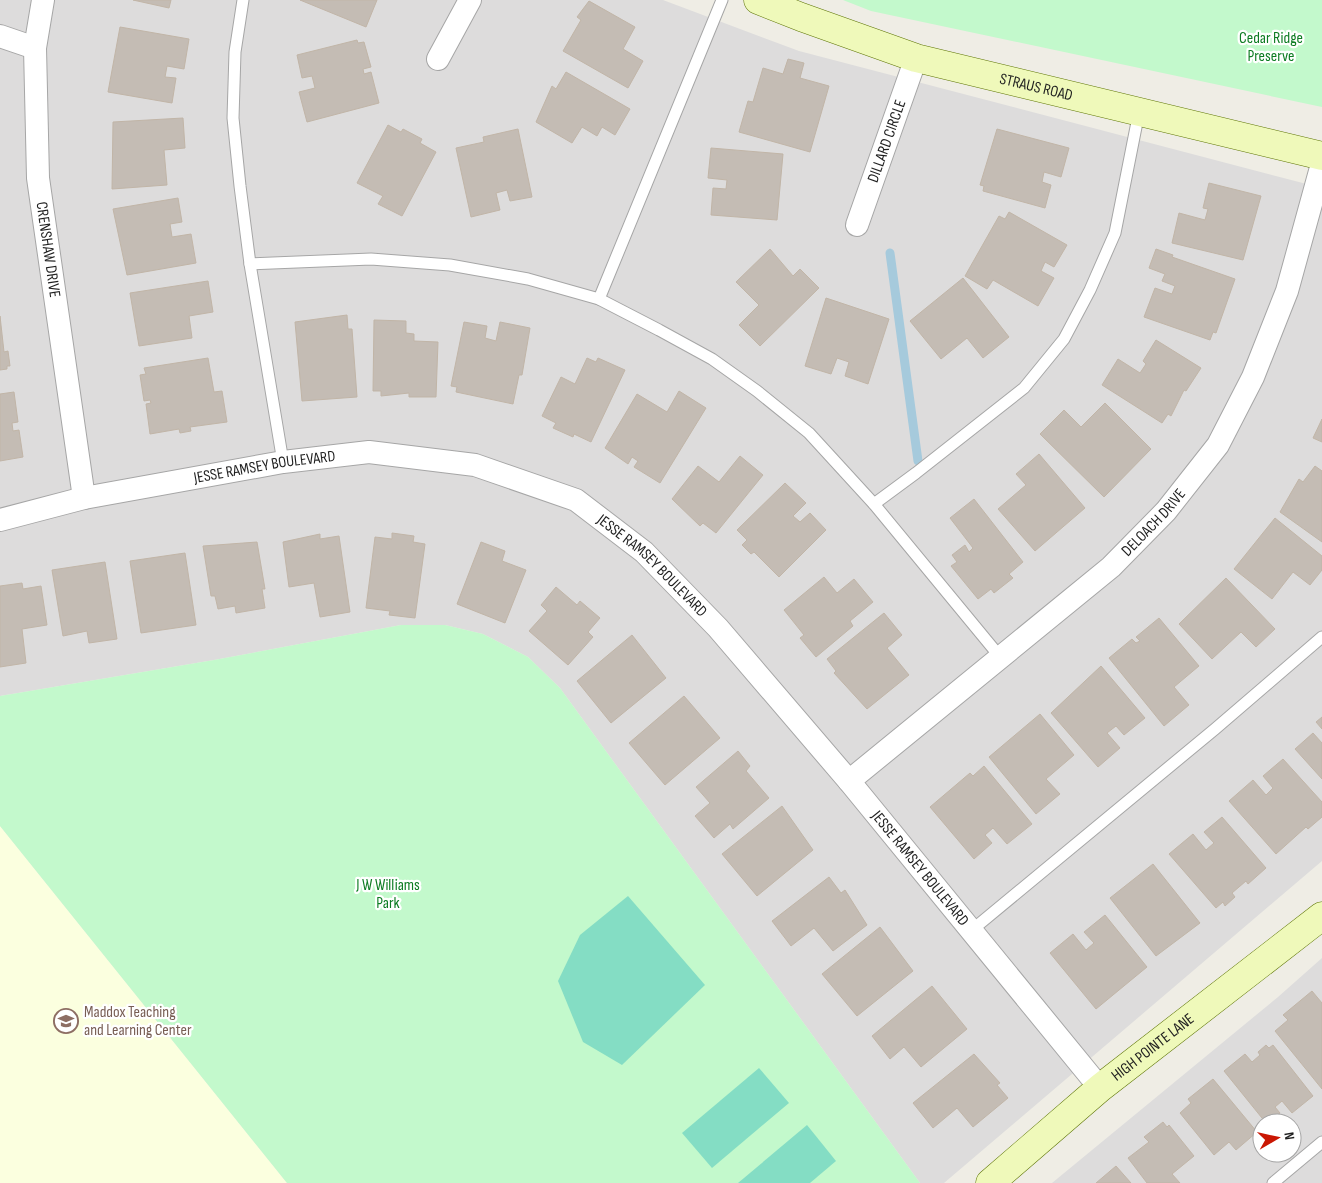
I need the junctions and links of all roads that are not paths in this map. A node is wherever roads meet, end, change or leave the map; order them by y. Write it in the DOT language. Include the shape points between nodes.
graph roads {
  1 [pos="43,0"];
  2 [pos="243,0"];
  3 [pos="470,0"];
  4 [pos="722,0"];
  5 [pos="758,0"];
  6 [pos="0,36"];
  7 [pos="35,48"];
  8 [pos="916,58"];
  9 [pos="438,59"];
  10 [pos="1139,112"];
  11 [pos="1322,156"];
  12 [pos="1322,164"];
  13 [pos="857,225"];
  14 [pos="250,264"];
  15 [pos="600,299"];
  16 [pos="283,462"];
  17 [pos="84,498"];
  18 [pos="874,504"];
  19 [pos="0,520"];
  20 [pos="1322,637"];
  21 [pos="1001,658"];
  22 [pos="849,781"];
  23 [pos="1322,916"];
  24 [pos="972,930"];
  25 [pos="1100,1088"];
  26 [pos="1322,1142"];
  27 [pos="990,1183"];
  28 [pos="1273,1183"];
  1 -- 7 [label="street, CRENSHAW DRIVE"];
  2 -- 14 [label="lane" via="235,52 233,118"];
  3 -- 9 [label="street"];
  4 -- 15 [label="lane"];
  5 -- 8 [label="street, STRAUS ROAD"];
  6 -- 7 [label="street"];
  7 -- 17 [label="street, CRENSHAW DRIVE" via="38,178"];
  8 -- 10 [label="street, STRAUS ROAD"];
  8 -- 13 [label="street, DILLARD CIRCLE"];
  10 -- 11 [label="street, STRAUS ROAD"];
  10 -- 18 [label="lane" via="1115,234 1064,339 1024,388"];
  12 -- 21 [label="street, DELOACH DRIVE" via="1287,291 1253,377 1218,445 1166,511 1111,566"];
  14 -- 15 [label="lane" via="371,259 450,265 528,279"];
  14 -- 16 [label="lane"];
  15 -- 18 [label="lane" via="712,359 757,391 809,433"];
  16 -- 17 [label="street, JESSE RAMSEY BOULEVARD"];
  16 -- 22 [label="street, JESSE RAMSEY BOULEVARD" via="369,452 475,465 576,500 644,552 718,628"];
  17 -- 19 [label="street, JESSE RAMSEY BOULEVARD"];
  18 -- 21 [label="lane"];
  20 -- 24 [label="lane" via="1215,730"];
  21 -- 22 [label="street, DELOACH DRIVE"];
  22 -- 24 [label="street, JESSE RAMSEY BOULEVARD"];
  23 -- 25 [label="street, HIGH POINTE LANE"];
  24 -- 25 [label="street, JESSE RAMSEY BOULEVARD"];
  25 -- 27 [label="street, HIGH POINTE LANE"];
  26 -- 28 [label="lane"];
}
